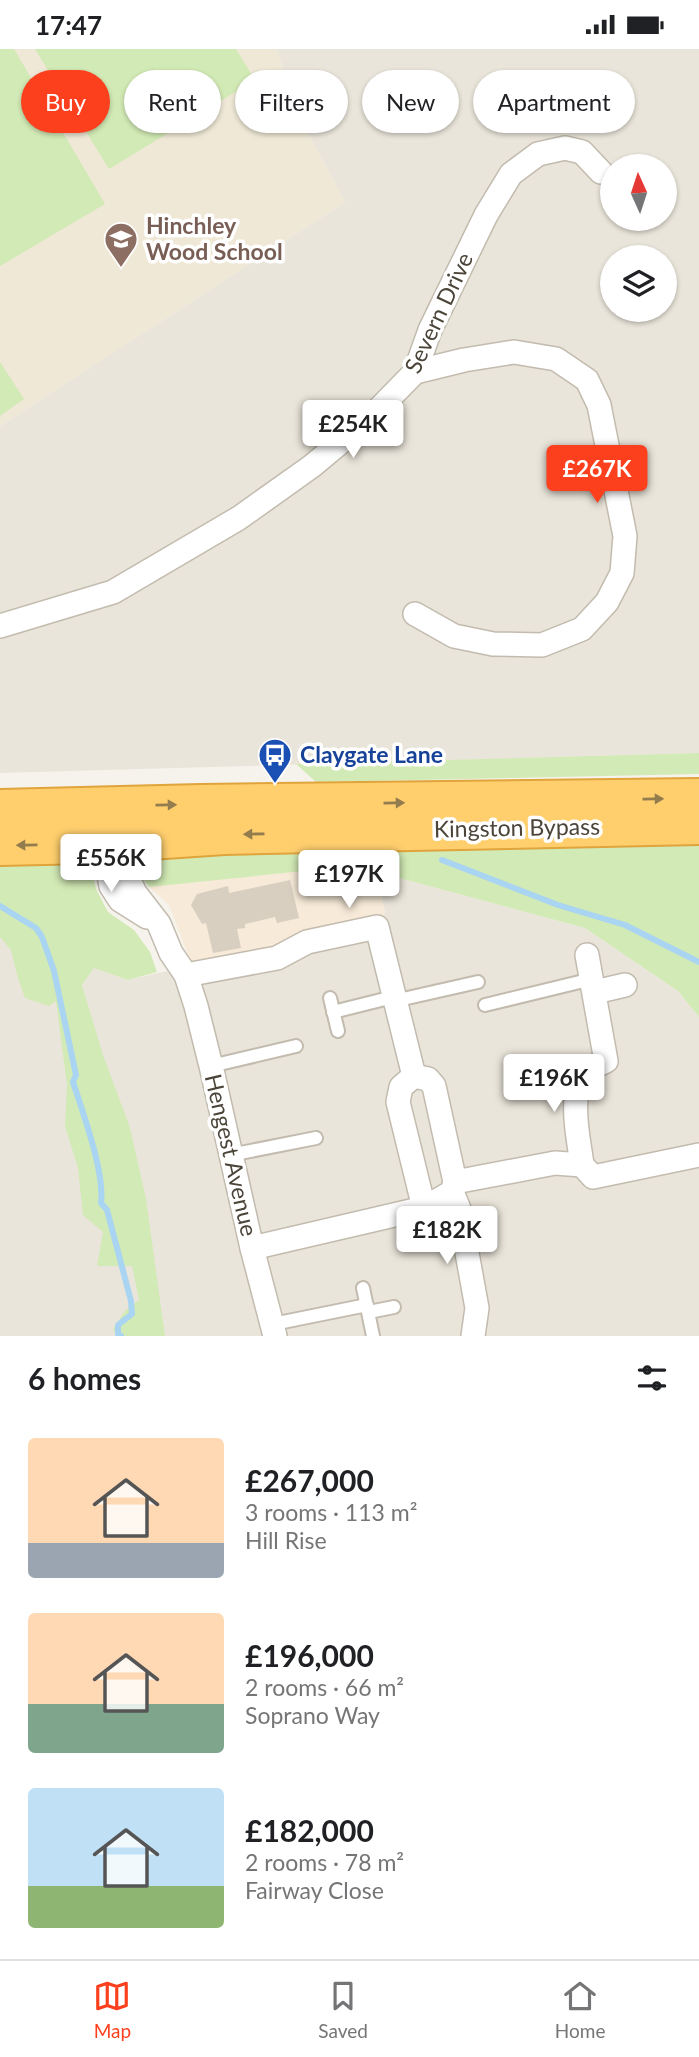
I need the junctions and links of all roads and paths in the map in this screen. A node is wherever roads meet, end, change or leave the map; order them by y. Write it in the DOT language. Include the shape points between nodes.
graph roads {
  1 [pos="600,171"];
  2 [pos="415,372"];
  3 [pos="415,614"];
  4 [pos="0,626"];
  5 [pos="699,798"];
  6 [pos="0,809"];
  7 [pos="699,825"];
  8 [pos="109,843"];
  9 [pos="0,846"];
  10 [pos="159,924"];
  11 [pos="587,955"];
  12 [pos="186,975"];
  13 [pos="478,982"];
  14 [pos="625,985"];
  15 [pos="593,986"];
  16 [pos="330,998"];
  17 [pos="394,999"];
  18 [pos="485,1005"];
  19 [pos="333,1012"];
  20 [pos="338,1031"];
  21 [pos="296,1047"];
  22 [pos="211,1066"];
  23 [pos="414,1076"];
  24 [pos="316,1138"];
  25 [pos="230,1155"];
  26 [pos="699,1155"];
  27 [pos="582,1165"];
  28 [pos="454,1187"];
  29 [pos="424,1207"];
  30 [pos="252,1248"];
  31 [pos="363,1288"];
  32 [pos="394,1307"];
  33 [pos="368,1308"];
  34 [pos="274,1330"];
  35 [pos="373,1336"];
  36 [pos="473,1336"];
  1 -- 2 [label="street, Severn Drive" via="582,152 565,148 538,154 511,174 430,330"];
  2 -- 3 [label="street" via="514,352 556,359 587,380 599,404 625,535 622,573 607,602 582,629 542,645 493,644 454,636"];
  2 -- 4 [label="street, Severn Drive" via="322,458 239,518 113,592"];
  6 -- 5 [label="highway, Kingston Bypass, one-way"];
  6 -- 8 [label="street" via="42,819 119,819 125,825"];
  7 -- 8 [label="highway, Kingston Bypass, one-way" via="224,835"];
  8 -- 9 [label="highway, Kingston Bypass, one-way"];
  8 -- 10 [label="street, Hengest Avenue" via="135,893"];
  8 -- 10 [label="street" via="100,853 111,886 120,900"];
  10 -- 12 [label="street, Hengest Avenue"];
  11 -- 15 [label="street"];
  12 -- 17 [label="street" via="277,958 307,942 377,927"];
  12 -- 22 [label="street, Hengest Avenue"];
  13 -- 17 [label="lane"];
  14 -- 15 [label="street"];
  15 -- 18 [label="lane"];
  15 -- 27 [label="street" via="606,1062 581,1079 575,1100"];
  16 -- 19 [label="lane"];
  17 -- 19 [label="lane"];
  17 -- 23 [label="street"];
  19 -- 20 [label="lane"];
  21 -- 22 [label="lane"];
  22 -- 25 [label="street, Hengest Avenue"];
  23 -- 28 [label="street" via="428,1079 434,1086"];
  23 -- 29 [label="street" via="401,1087 398,1102"];
  24 -- 25 [label="lane"];
  25 -- 30 [label="street, Hengest Avenue"];
  26 -- 27 [label="street" via="593,1177"];
  27 -- 28 [label="street" via="555,1163"];
  28 -- 29 [label="street"];
  28 -- 36 [label="street" via="477,1308"];
  29 -- 30 [label="street"];
  30 -- 34 [label="street, Hengest Avenue"];
  31 -- 33 [label="lane"];
  32 -- 33 [label="lane"];
  33 -- 34 [label="lane"];
  33 -- 35 [label="lane"];
}
